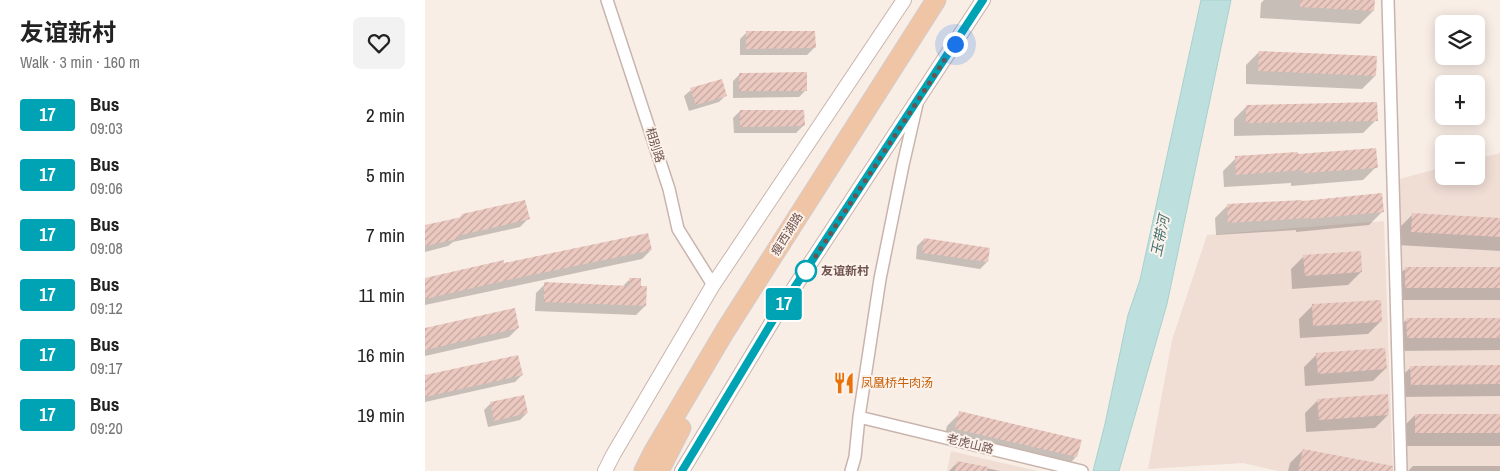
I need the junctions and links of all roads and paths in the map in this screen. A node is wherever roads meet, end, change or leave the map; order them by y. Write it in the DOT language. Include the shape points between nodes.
graph roads {
  1 [pos="607,0"];
  2 [pos="904,0"];
  3 [pos="936,0"];
  4 [pos="948,0"];
  5 [pos="983,0"];
  6 [pos="1388,0"];
  7 [pos="917,103"];
  8 [pos="713,285"];
  9 [pos="859,417"];
  10 [pos="605,471"];
  11 [pos="644,471"];
  12 [pos="659,471"];
  13 [pos="682,471"];
  14 [pos="851,471"];
  15 [pos="1082,471"];
  16 [pos="1401,471"];
  1 -- 8 [label="street, 相别路" via="669,189 678,229"];
  2 -- 8 [label="street"];
  3 -- 11 [label="main road, 瘦西湖路" via="725,331"];
  4 -- 12 [label="main road, 瘦西湖路" via="738,332"];
  5 -- 7 [label="street"];
  6 -- 16 [label="street"];
  7 -- 9 [label="street" via="880,279"];
  7 -- 13 [label="street" via="775,317"];
  8 -- 10 [label="street"];
  9 -- 14 [label="street"];
  9 -- 15 [label="street, 老虎山路"];
}
